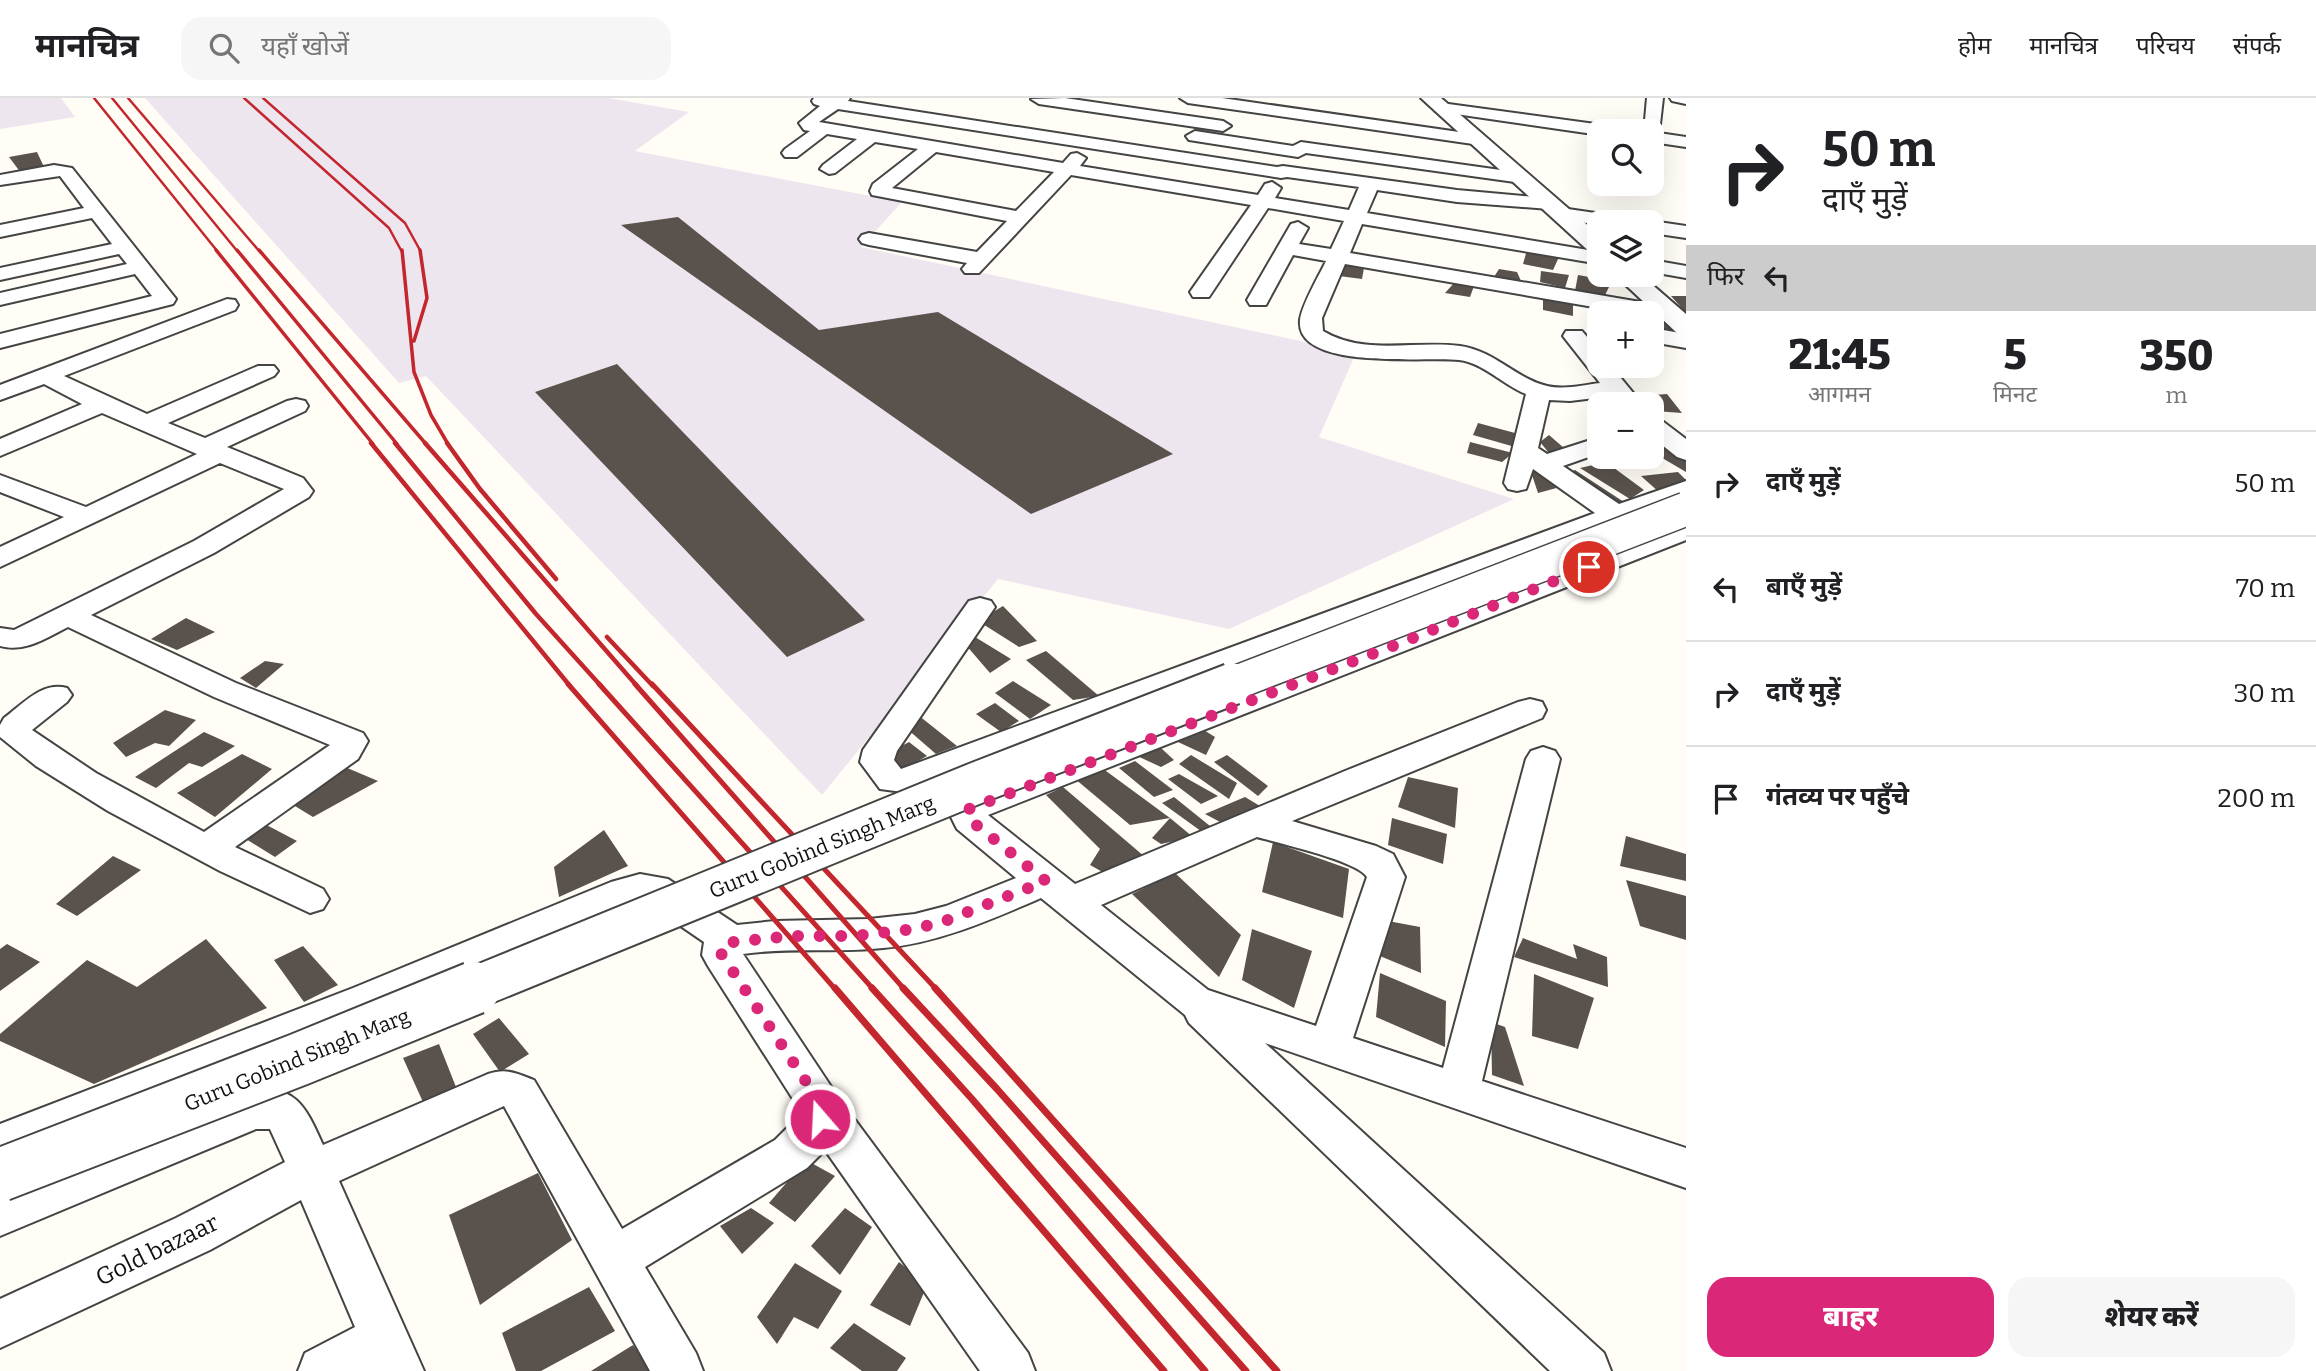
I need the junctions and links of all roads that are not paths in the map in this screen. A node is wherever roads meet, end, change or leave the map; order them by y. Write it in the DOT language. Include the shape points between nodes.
graph roads {
  1 [pos="805,98"];
  2 [pos="1188,98"];
  3 [pos="1655,98"];
  4 [pos="1678,98"];
  5 [pos="1039,99"];
  6 [pos="1686,99"];
  7 [pos="838,101"];
  8 [pos="1435,103"];
  9 [pos="1322,117"];
  10 [pos="1653,119"];
  11 [pos="1587,127"];
  12 [pos="822,130"];
  13 [pos="1023,133"];
  14 [pos="1172,133"];
  15 [pos="869,138"];
  16 [pos="1664,139"];
  17 [pos="1480,141"];
  18 [pos="1686,142"];
  19 [pos="1092,144"];
  20 [pos="1302,146"];
  21 [pos="930,148"];
  22 [pos="791,153"];
  23 [pos="996,159"];
  24 [pos="829,169"];
  25 [pos="1065,170"];
  26 [pos="1282,172"];
  27 [pos="1522,178"];
  28 [pos="0,180"];
  29 [pos="1370,184"];
  30 [pos="1263,203"];
  31 [pos="1555,209"];
  32 [pos="97,211"];
  33 [pos="1308,211"];
  34 [pos="892,212"];
  35 [pos="1587,216"];
  36 [pos="1225,218"];
  37 [pos="1354,218"];
  38 [pos="1250,222"];
  39 [pos="1012,225"];
  40 [pos="1664,229"];
  41 [pos="0,231"];
  42 [pos="1686,232"];
  43 [pos="1587,237"];
  44 [pos="869,239"];
  45 [pos="124,247"];
  46 [pos="1287,248"];
  47 [pos="1587,256"];
  48 [pos="1338,257"];
  49 [pos="139,267"];
  50 [pos="1664,269"];
  51 [pos="1686,272"];
  52 [pos="0,274"];
  53 [pos="1640,287"];
  54 [pos="1201,292"];
  55 [pos="0,299"];
  56 [pos="1258,300"];
  57 [pos="227,305"];
  58 [pos="1681,325"];
  59 [pos="1587,328"];
  60 [pos="1664,331"];
  61 [pos="0,341"];
  62 [pos="1587,347"];
  63 [pos="267,372"];
  64 [pos="45,376"];
  65 [pos="1610,378"];
  66 [pos="1539,391"];
  67 [pos="1621,392"];
  68 [pos="0,393"];
  69 [pos="1587,395"];
  70 [pos="102,404"];
  71 [pos="296,406"];
  72 [pos="146,423"];
  73 [pos="1664,435"];
  74 [pos="1587,447"];
  75 [pos="0,448"];
  76 [pos="211,451"];
  77 [pos="1686,452"];
  78 [pos="1534,457"];
  79 [pos="0,483"];
  80 [pos="1517,483"];
  81 [pos="1686,489"];
  82 [pos="1686,509"];
  83 [pos="1616,515"];
  84 [pos="88,517"];
  85 [pos="1686,530"];
  86 [pos="0,558"];
  87 [pos="980,607"];
  88 [pos="67,615"];
  89 [pos="0,637"];
  90 [pos="56,695"];
  91 [pos="1530,710"];
  92 [pos="1543,759"];
  93 [pos="1254,823"];
  94 [pos="206,848"];
  95 [pos="1059,891"];
  96 [pos="310,899"];
  97 [pos="731,942"];
  98 [pos="1194,1002"];
  99 [pos="1329,1049"];
  100 [pos="1458,1089"];
  101 [pos="821,1108"];
  102 [pos="0,1144"];
  103 [pos="1686,1168"];
  104 [pos="312,1171"];
  105 [pos="0,1175"];
  106 [pos="0,1215"];
  107 [pos="614,1259"];
  108 [pos="0,1324"];
  109 [pos="392,1355"];
  110 [pos="323,1371"];
  111 [pos="678,1371"];
  112 [pos="1010,1371"];
  113 [pos="1586,1371"];
  1 -- 7 [label="street"];
  2 -- 9 [label="street"];
  3 -- 10 [label="street"];
  4 -- 6 [label="street"];
  5 -- 20 [label="street"];
  7 -- 12 [label="street" via="808,121"];
  7 -- 13 [label="street"];
  8 -- 11 [label="street"];
  8 -- 17 [label="street"];
  9 -- 17 [label="street"];
  9 -- 20 [label="street"];
  12 -- 15 [label="street"];
  12 -- 22 [label="street"];
  13 -- 19 [label="street"];
  13 -- 23 [label="street"];
  14 -- 20 [label="street"];
  15 -- 21 [label="street"];
  15 -- 24 [label="street"];
  16 -- 18 [label="street"];
  17 -- 27 [label="street"];
  19 -- 25 [label="street"];
  19 -- 26 [label="street"];
  20 -- 26 [label="street"];
  20 -- 27 [label="street"];
  21 -- 23 [label="street"];
  21 -- 39 [label="street" via="879,191"];
  23 -- 25 [label="street"];
  25 -- 30 [label="street"];
  25 -- 39 [label="street"];
  26 -- 29 [label="street"];
  26 -- 30 [label="street"];
  27 -- 31 [label="street"];
  28 -- 32 [label="street" via="63,171"];
  29 -- 31 [label="street"];
  29 -- 37 [label="street"];
  30 -- 33 [label="street"];
  30 -- 38 [label="street"];
  31 -- 35 [label="street"];
  31 -- 43 [label="street"];
  32 -- 41 [label="street"];
  32 -- 45 [label="street"];
  33 -- 37 [label="street"];
  33 -- 46 [label="street"];
  34 -- 39 [label="street"];
  36 -- 38 [label="street"];
  37 -- 47 [label="street"];
  37 -- 48 [label="street"];
  38 -- 54 [label="street"];
  39 -- 44 [label="street" via="977,264"];
  40 -- 42 [label="street"];
  45 -- 49 [label="street"];
  45 -- 52 [label="street"];
  46 -- 48 [label="street"];
  46 -- 56 [label="street"];
  48 -- 58 [label="street"];
  48 -- 66 [label="street" via="1309,323 1317,338 1362,350 1469,354"];
  49 -- 55 [label="street"];
  49 -- 61 [label="street" via="164,300"];
  50 -- 51 [label="street"];
  53 -- 58 [label="street"];
  57 -- 64 [label="street"];
  58 -- 60 [label="street"];
  59 -- 62 [label="street" via="1573,329"];
  63 -- 72 [label="street"];
  64 -- 68 [label="street"];
  64 -- 70 [label="street"];
  65 -- 67 [label="street"];
  66 -- 69 [label="street"];
  66 -- 78 [label="street"];
  70 -- 72 [label="street"];
  70 -- 75 [label="street"];
  71 -- 76 [label="street"];
  72 -- 76 [label="street"];
  73 -- 77 [label="street"];
  74 -- 78 [label="street"];
  76 -- 84 [label="street"];
  76 -- 88 [label="street" via="293,484 300,491 204,547"];
  78 -- 80 [label="street"];
  78 -- 83 [label="street"];
  79 -- 84 [label="street"];
  81 -- 83 [label="street"];
  82 -- 105 [label="street, Guru Gobind Singh Marg, bridge" via="979,782 300,1059"];
  83 -- 87 [label="street" via="910,781 892,781 877,762 880,750"];
  84 -- 86 [label="street"];
  85 -- 95 [label="street" via="969,809 970,820"];
  88 -- 89 [label="street" via="20,639"];
  88 -- 94 [label="street" via="203,680 351,741 346,751"];
  90 -- 94 [label="street" via="16,726 14,733 63,769"];
  91 -- 93 [label="street"];
  92 -- 100 [label="street"];
  93 -- 95 [label="street"];
  93 -- 99 [label="street" via="1363,855 1380,864 1385,877"];
  94 -- 96 [label="street"];
  95 -- 97 [label="street" via="915,929"];
  95 -- 98 [label="street"];
  97 -- 101 [label="street" via="721,946 722,955"];
  97 -- 102 [label="street" via="655,889 624,892 367,1000"];
  98 -- 99 [label="street"];
  98 -- 113 [label="street"];
  99 -- 100 [label="street"];
  100 -- 103 [label="street"];
  101 -- 107 [label="street" via="815,1130 791,1154"];
  101 -- 112 [label="street"];
  104 -- 106 [label="street" via="284,1112 263,1108"];
  104 -- 107 [label="street, Gold bazaar" via="495,1088 509,1088 519,1093"];
  104 -- 108 [label="street, Gold bazaar" via="193,1234"];
  104 -- 109 [label="street"];
  107 -- 111 [label="street, Gold bazaar"];
  109 -- 110 [label="street"];
}
